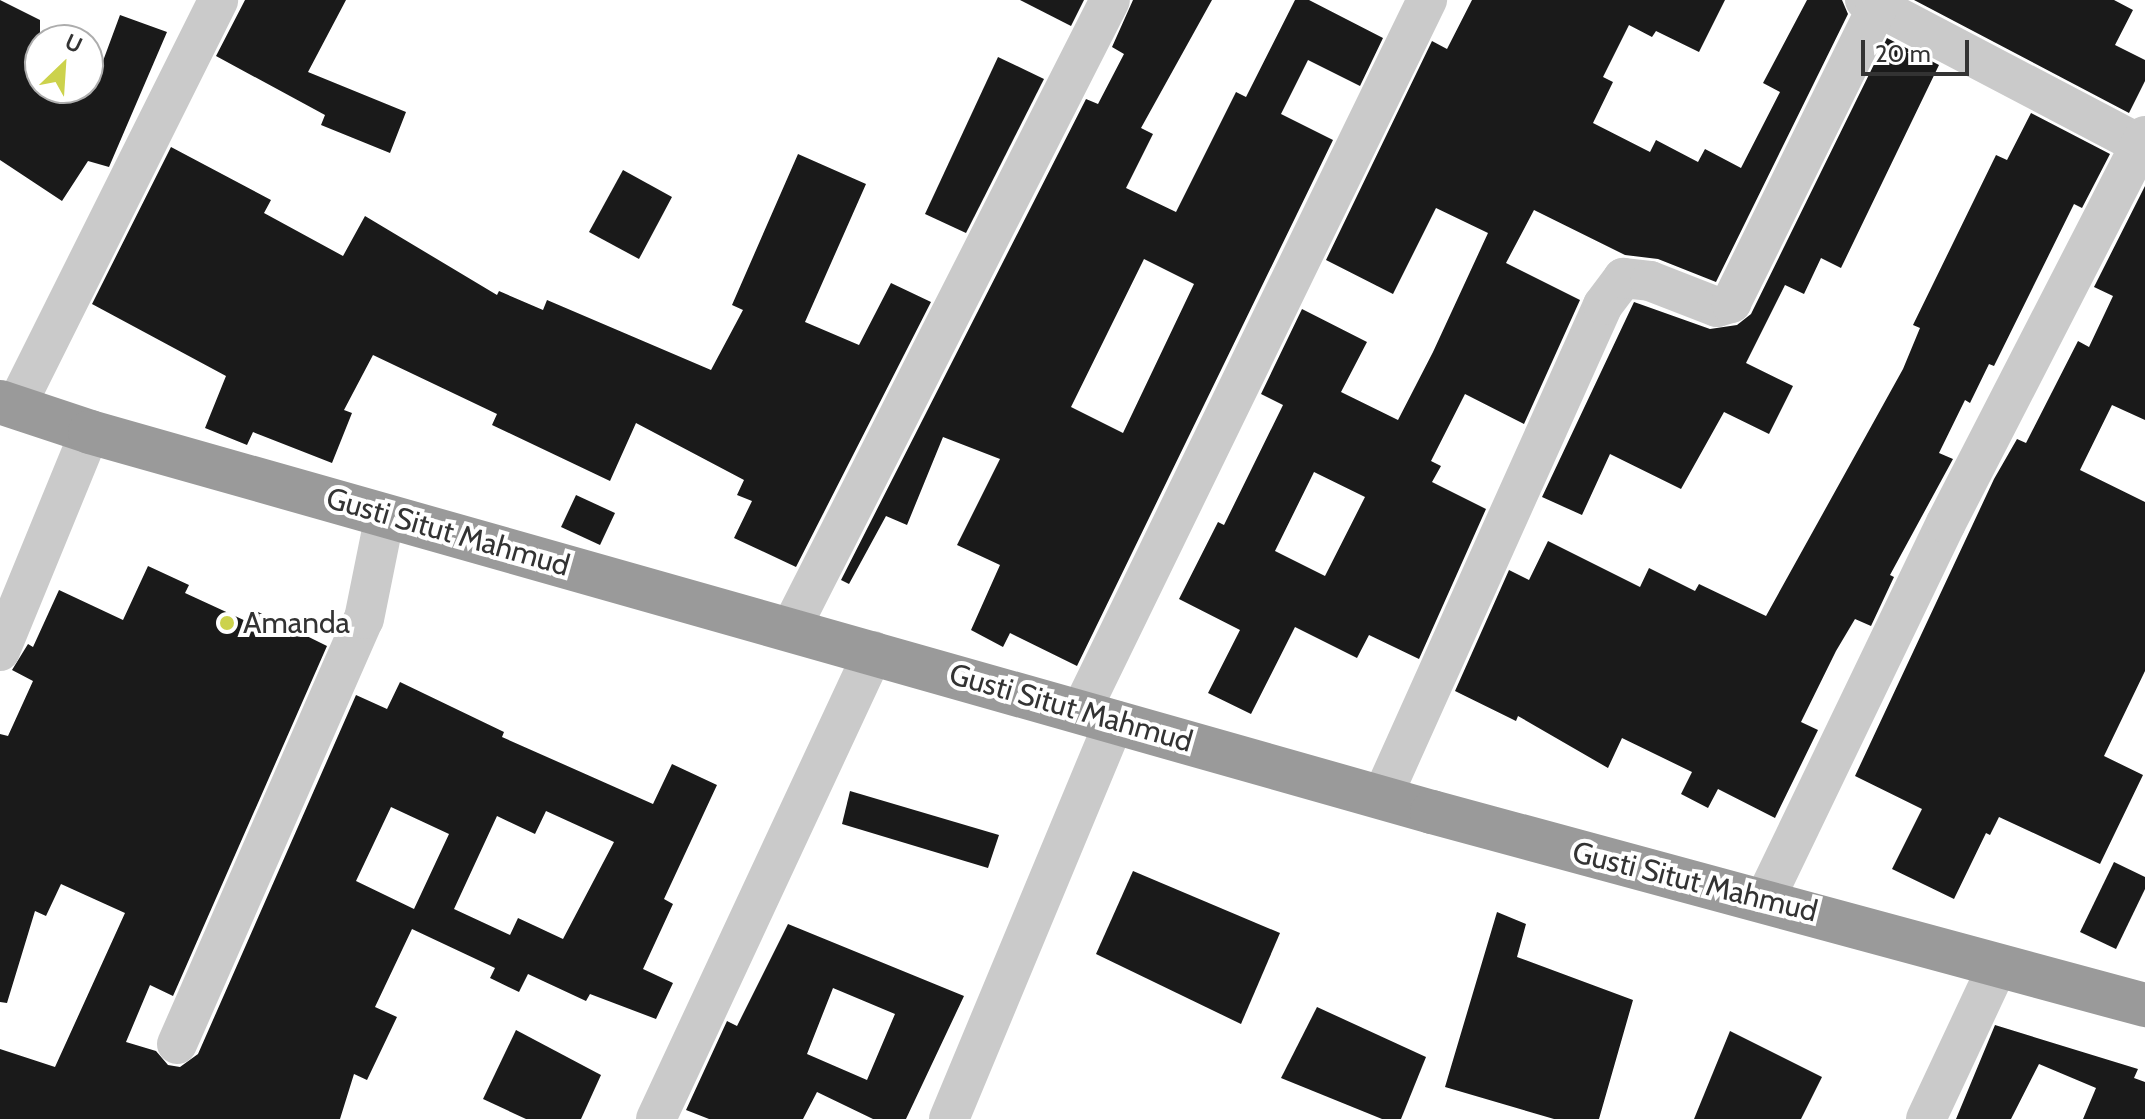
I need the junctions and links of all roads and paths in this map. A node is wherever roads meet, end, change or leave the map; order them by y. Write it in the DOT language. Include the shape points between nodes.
graph roads {
  1 [pos="218,0"];
  2 [pos="1110,0"];
  3 [pos="1427,0"];
  4 [pos="1871,3"];
  5 [pos="2143,140"];
  6 [pos="8,404"];
  7 [pos="90,432"];
  8 [pos="385,515"];
  9 [pos="791,628"];
  10 [pos="0,651"];
  11 [pos="874,651"];
  12 [pos="1098,715"];
  13 [pos="1382,797"];
  14 [pos="1765,899"];
  15 [pos="1998,965"];
  16 [pos="2145,1005"];
  17 [pos="177,1044"];
  18 [pos="656,1119"];
  19 [pos="949,1119"];
  20 [pos="1926,1119"];
  1 -- 6 [label="street"];
  2 -- 9 [label="street"];
  3 -- 12 [label="street"];
  4 -- 5 [label="street"];
  4 -- 13 [label="street" via="1731,303 1717,307 1650,281 1623,278 1603,305"];
  5 -- 14 [label="street" via="1946,523"];
  6 -- 7 [label="highway, Gusti Situt Mahmud"];
  7 -- 8 [label="highway, Gusti Situt Mahmud"];
  7 -- 10 [label="street"];
  8 -- 9 [label="highway, Gusti Situt Mahmud"];
  8 -- 17 [label="street" via="364,619"];
  9 -- 11 [label="highway, Gusti Situt Mahmud"];
  11 -- 12 [label="highway, Gusti Situt Mahmud"];
  11 -- 18 [label="street"];
  12 -- 13 [label="highway, Gusti Situt Mahmud"];
  12 -- 19 [label="street"];
  13 -- 14 [label="highway, Gusti Situt Mahmud"];
  14 -- 15 [label="highway, Gusti Situt Mahmud"];
  15 -- 16 [label="highway, Gusti Situt Mahmud"];
  15 -- 20 [label="street"];
}
